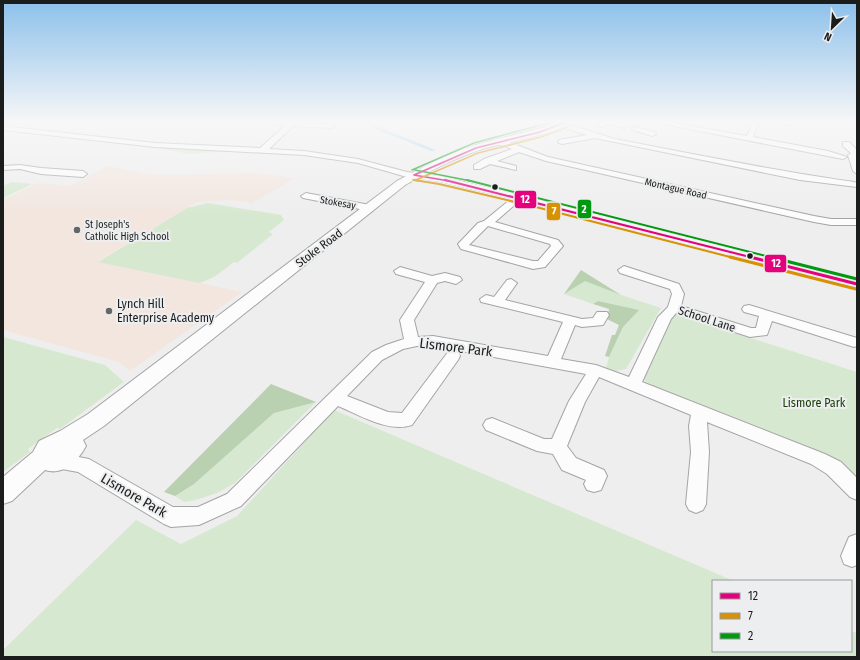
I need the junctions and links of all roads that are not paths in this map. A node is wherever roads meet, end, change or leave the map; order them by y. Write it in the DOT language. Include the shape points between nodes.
graph roads {
  1 [pos="175,153"];
  2 [pos="230,153"];
  3 [pos="289,153"];
  4 [pos="465,153"];
  5 [pos="681,153"];
  6 [pos="821,153"];
  7 [pos="857,153"];
  8 [pos="518,154"];
  9 [pos="843,157"];
  10 [pos="488,162"];
  11 [pos="73,163"];
  12 [pos="477,167"];
  13 [pos="3,168"];
  14 [pos="513,168"];
  15 [pos="857,171"];
  16 [pos="83,174"];
  17 [pos="414,175"];
  18 [pos="54,176"];
  19 [pos="856,186"];
  20 [pos="316,189"];
  21 [pos="518,197"];
  22 [pos="370,208"];
  23 [pos="857,222"];
  24 [pos="488,224"];
  25 [pos="624,270"];
  26 [pos="400,271"];
  27 [pos="432,280"];
  28 [pos="456,280"];
  29 [pos="511,283"];
  30 [pos="857,284"];
  31 [pos="674,308"];
  32 [pos="748,309"];
  33 [pos="602,315"];
  34 [pos="766,315"];
  35 [pos="570,321"];
  36 [pos="412,341"];
  37 [pos="854,342"];
  38 [pos="453,356"];
  39 [pos="553,361"];
  40 [pos="596,370"];
  41 [pos="633,385"];
  42 [pos="336,398"];
  43 [pos="700,412"];
  44 [pos="492,425"];
  45 [pos="558,447"];
  46 [pos="64,454"];
  47 [pos="594,484"];
  48 [pos="12,485"];
  49 [pos="857,491"];
  50 [pos="696,504"];
  1 -- 2 [label="street" via="187,155"];
  3 -- 17 [label="street" via="358,161"];
  4 -- 17 [label="main road, Stoke Road"];
  5 -- 19 [label="street"];
  6 -- 9 [label="street"];
  7 -- 15 [label="street" via="852,155"];
  8 -- 10 [label="street" via="505,155"];
  8 -- 23 [label="street, Montague Road" via="814,219"];
  10 -- 12 [label="street"];
  10 -- 14 [label="street"];
  11 -- 18 [label="street"];
  13 -- 18 [label="street" via="20,167"];
  16 -- 18 [label="street"];
  17 -- 21 [label="street"];
  17 -- 22 [label="main road, Stoke Road"];
  20 -- 22 [label="street, Stokesay" via="303,198"];
  21 -- 24 [label="street"];
  21 -- 30 [label="street"];
  22 -- 46 [label="main road, Stoke Road" via="96,420"];
  24 -- 24 [label="street" via="482,225 463,244 465,247 541,265 557,246 554,242"];
  25 -- 31 [label="street" via="675,287 678,294"];
  26 -- 27 [label="street"];
  27 -- 28 [label="street" via="445,277"];
  27 -- 36 [label="street" via="407,320"];
  29 -- 35 [label="street" via="492,301"];
  31 -- 34 [label="street, School Lane" via="750,333 762,332"];
  31 -- 41 [label="street, School Lane" via="665,317"];
  32 -- 34 [label="street, School Lane"];
  33 -- 35 [label="street" via="598,322"];
  34 -- 37 [label="street, School Lane"];
  35 -- 39 [label="street"];
  36 -- 39 [label="street, Lismore Park" via="433,341"];
  36 -- 42 [label="street, Lismore Park" via="393,346 377,356"];
  38 -- 42 [label="street" via="406,420 386,419"];
  39 -- 40 [label="street, Lismore Park"];
  40 -- 41 [label="street, Lismore Park"];
  40 -- 45 [label="street" via="577,401"];
  41 -- 43 [label="street, Lismore Park"];
  42 -- 46 [label="street, Lismore Park" via="234,500 199,516 171,517"];
  43 -- 49 [label="street, Lismore Park" via="818,459 834,468"];
  43 -- 50 [label="street"];
  44 -- 45 [label="street" via="543,446"];
  45 -- 47 [label="street" via="570,464 597,476"];
  46 -- 48 [label="main road, Stoke Road"];
}
